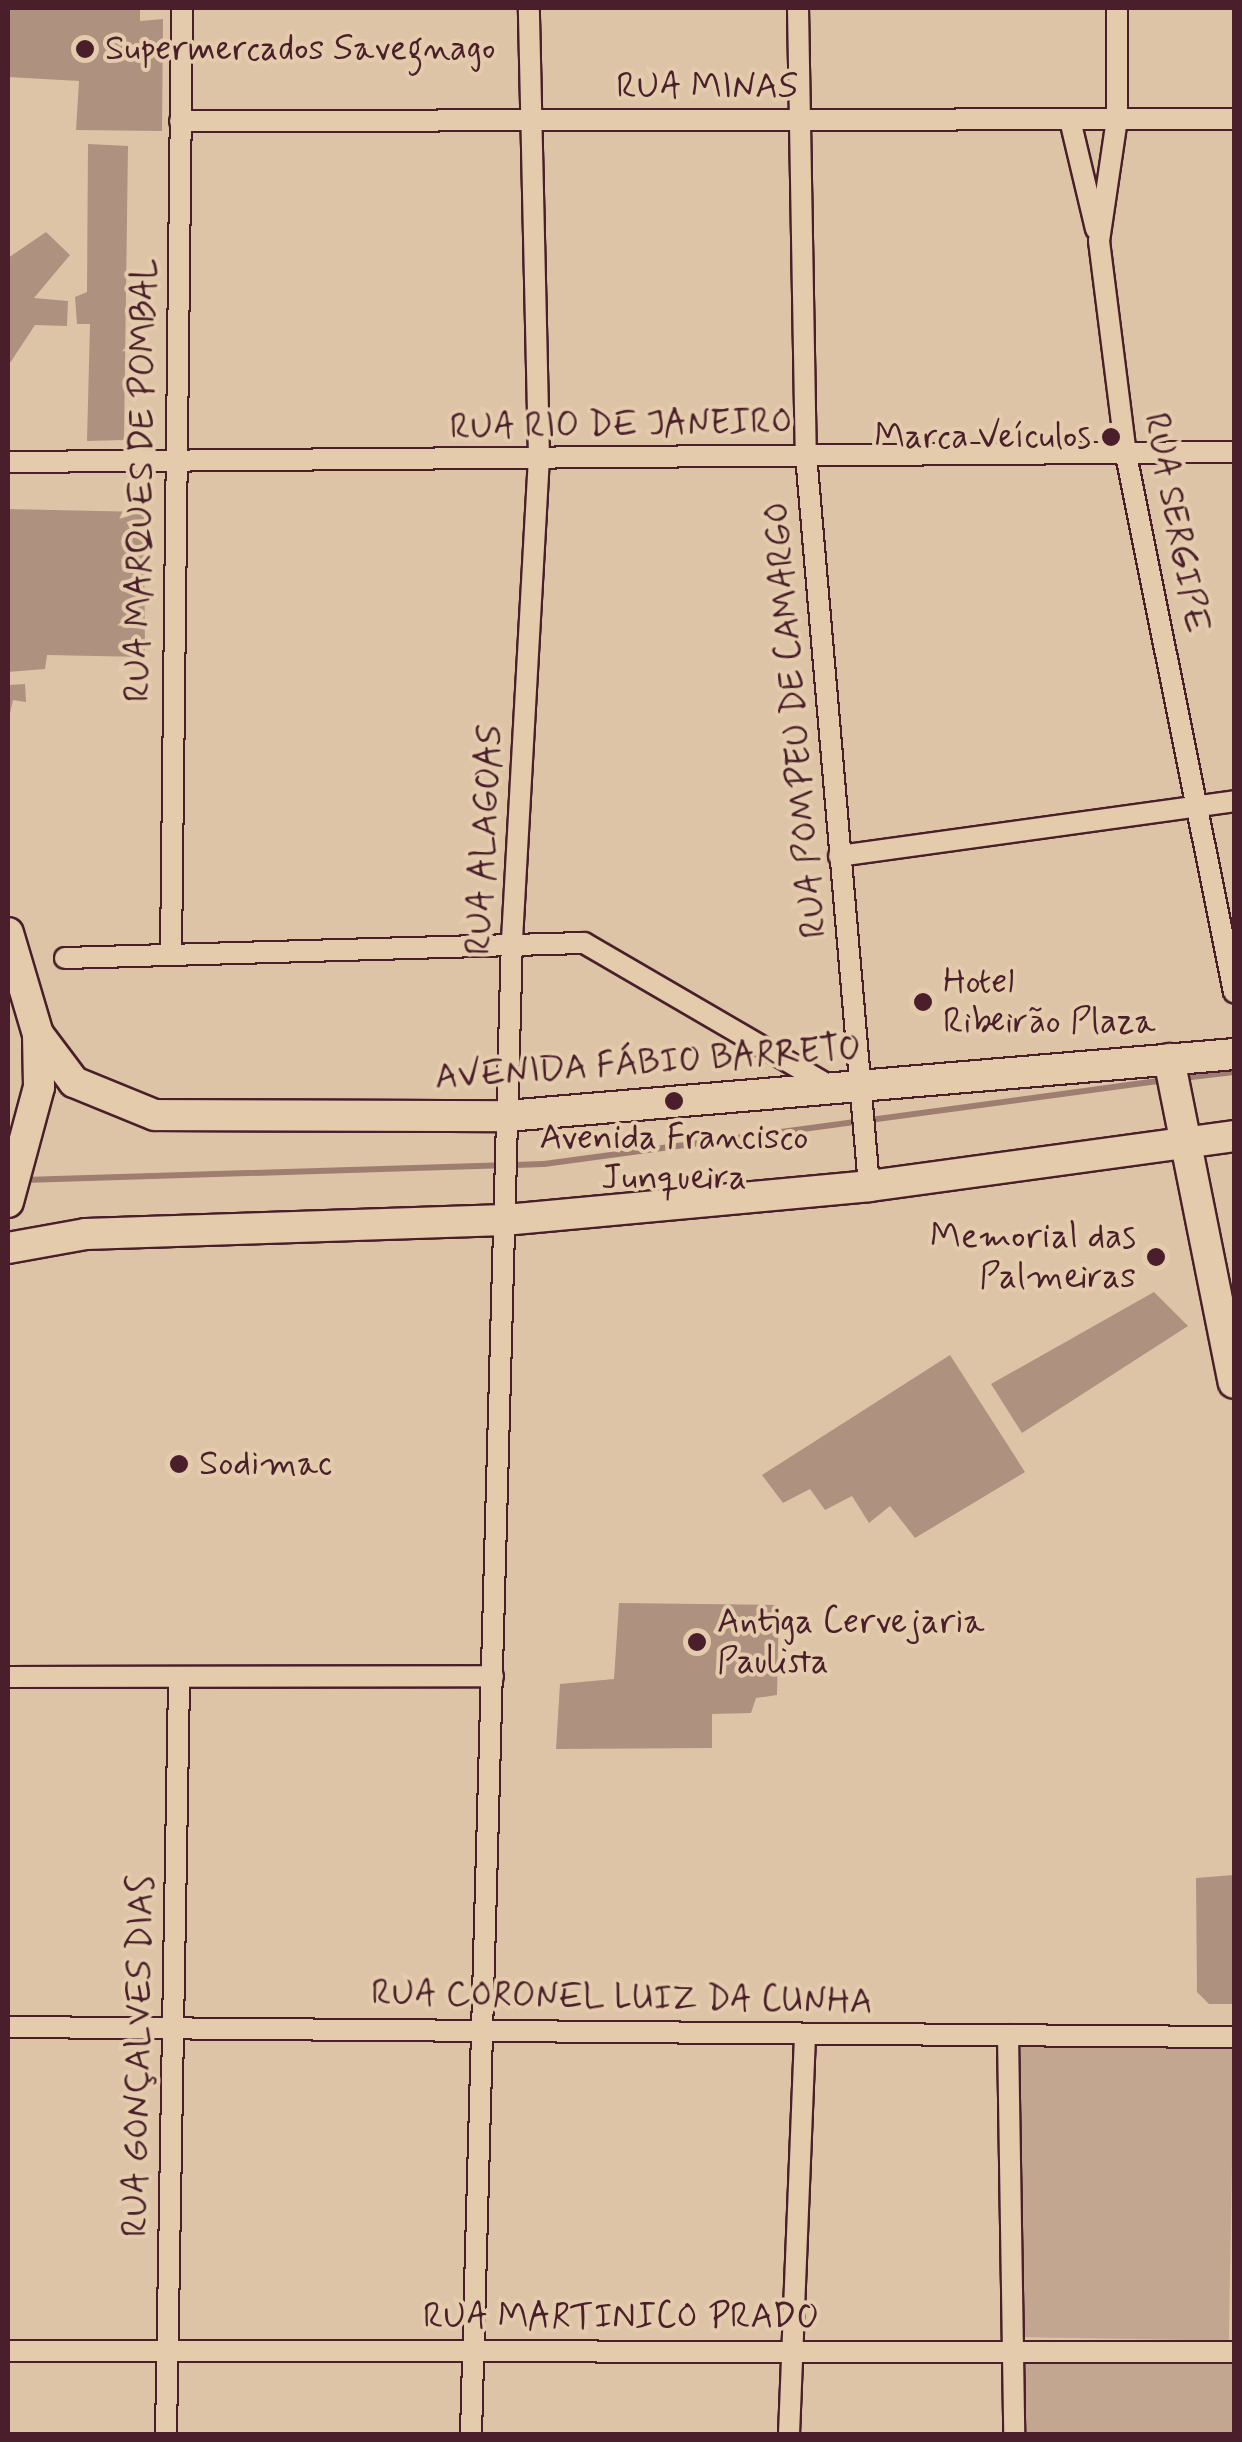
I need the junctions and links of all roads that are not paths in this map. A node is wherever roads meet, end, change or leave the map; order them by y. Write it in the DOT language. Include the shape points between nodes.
graph roads {
  1 [pos="182,8"];
  2 [pos="529,8"];
  3 [pos="798,8"];
  4 [pos="1116,8"];
  5 [pos="1117,119"];
  6 [pos="1234,119"];
  7 [pos="534,120"];
  8 [pos="799,120"];
  9 [pos="1070,120"];
  10 [pos="180,121"];
  11 [pos="1099,240"];
  12 [pos="1234,452"];
  13 [pos="806,455"];
  14 [pos="1126,455"];
  15 [pos="539,457"];
  16 [pos="8,462"];
  17 [pos="172,464"];
  18 [pos="1234,801"];
  19 [pos="1200,802"];
  20 [pos="840,856"];
  21 [pos="8,932"];
  22 [pos="512,940"];
  23 [pos="171,953"];
  24 [pos="65,958"];
  25 [pos="1234,992"];
  26 [pos="38,1034"];
  27 [pos="1234,1054"];
  28 [pos="1170,1068"];
  29 [pos="851,1092"];
  30 [pos="507,1121"];
  31 [pos="1182,1134"];
  32 [pos="1234,1136"];
  33 [pos="869,1180"];
  34 [pos="8,1202"];
  35 [pos="505,1207"];
  36 [pos="8,1248"];
  37 [pos="1234,1383"];
  38 [pos="493,1676"];
  39 [pos="8,1677"];
  40 [pos="179,1678"];
  41 [pos="169,2026"];
  42 [pos="484,2026"];
  43 [pos="8,2028"];
  44 [pos="805,2035"];
  45 [pos="1008,2035"];
  46 [pos="1234,2037"];
  47 [pos="1012,2346"];
  48 [pos="168,2350"];
  49 [pos="474,2350"];
  50 [pos="792,2350"];
  51 [pos="8,2351"];
  52 [pos="1234,2352"];
  53 [pos="166,2434"];
  54 [pos="472,2434"];
  55 [pos="789,2434"];
  56 [pos="1014,2434"];
  1 -- 10 [label="street, RUA MARQUES DE POMBAL"];
  2 -- 7 [label="street, RUA ALAGOAS"];
  3 -- 8 [label="street, RUA POMPEU DE CAMARGO"];
  4 -- 5 [label="street, RUA SERGIPE"];
  5 -- 6 [label="street, RUA MINAS"];
  5 -- 9 [label="street, RUA MINAS"];
  5 -- 11 [label="street, RUA SERGIPE"];
  7 -- 8 [label="street, RUA MINAS"];
  7 -- 10 [label="street, RUA MINAS"];
  7 -- 15 [label="street, RUA ALAGOAS"];
  8 -- 9 [label="street, RUA MINAS"];
  8 -- 13 [label="street, RUA POMPEU DE CAMARGO"];
  9 -- 11 [label="street, RUA SERGIPE"];
  10 -- 17 [label="street, RUA MARQUES DE POMBAL"];
  11 -- 14 [label="street, RUA SERGIPE"];
  12 -- 14 [label="street, RUA RIO DE JANEIRO"];
  13 -- 14 [label="street, RUA RIO DE JANEIRO"];
  13 -- 15 [label="street, RUA RIO DE JANEIRO"];
  13 -- 20 [label="street, RUA POMPEU DE CAMARGO"];
  14 -- 19 [label="street, RUA SERGIPE"];
  15 -- 17 [label="street, RUA RIO DE JANEIRO"];
  15 -- 22 [label="street, RUA ALAGOAS"];
  16 -- 17 [label="street, RUA RIO DE JANEIRO"];
  17 -- 23 [label="street, RUA MARQUES DE POMBAL"];
  18 -- 19 [label="street"];
  19 -- 20 [label="street"];
  19 -- 25 [label="street, RUA SERGIPE"];
  20 -- 29 [label="street, RUA POMPEU DE CAMARGO"];
  21 -- 26 [label="main road"];
  22 -- 23 [label="street"];
  22 -- 29 [label="street" via="584,944"];
  22 -- 30 [label="street, RUA ALAGOAS"];
  23 -- 24 [label="street"];
  26 -- 30 [label="main road, AVENIDA FÁBIO BARRETO" via="74,1082 128,1111"];
  26 -- 34 [label="main road" via="31,1140"];
  27 -- 28 [label="main road, AVENIDA FÁBIO BARRETO"];
  28 -- 29 [label="main road, AVENIDA FÁBIO BARRETO"];
  28 -- 31 [label="main road"];
  29 -- 30 [label="main road, AVENIDA FÁBIO BARRETO"];
  29 -- 33 [label="street, RUA POMPEU DE CAMARGO"];
  30 -- 35 [label="street, RUA ALAGOAS"];
  31 -- 32 [label="main road"];
  31 -- 33 [label="main road"];
  31 -- 37 [label="main road"];
  33 -- 35 [label="main road"];
  35 -- 36 [label="main road" via="86,1234"];
  35 -- 38 [label="street, RUA ALAGOAS"];
  38 -- 40 [label="street"];
  38 -- 42 [label="street, RUA ALAGOAS"];
  39 -- 40 [label="street"];
  40 -- 41 [label="street, RUA GONÇALVES DIAS"];
  41 -- 42 [label="street, RUA CORONEL LUIZ DA CUNHA"];
  41 -- 43 [label="street, RUA CORONEL LUIZ DA CUNHA"];
  41 -- 48 [label="street, RUA GONÇALVES DIAS"];
  42 -- 44 [label="street, RUA CORONEL LUIZ DA CUNHA"];
  42 -- 49 [label="street, RUA ALAGOAS"];
  44 -- 45 [label="street, RUA CORONEL LUIZ DA CUNHA"];
  44 -- 50 [label="street"];
  45 -- 46 [label="street, RUA CORONEL LUIZ DA CUNHA"];
  45 -- 47 [label="street"];
  47 -- 50 [label="street, RUA MARTINICO PRADO"];
  47 -- 52 [label="street, RUA MARTINICO PRADO"];
  47 -- 56 [label="street"];
  48 -- 49 [label="street, RUA MARTINICO PRADO"];
  48 -- 51 [label="street, RUA MARTINICO PRADO"];
  48 -- 53 [label="street, RUA GONÇALVES DIAS"];
  49 -- 50 [label="street, RUA MARTINICO PRADO"];
  49 -- 54 [label="street, RUA ALAGOAS"];
  50 -- 55 [label="street"];
}
